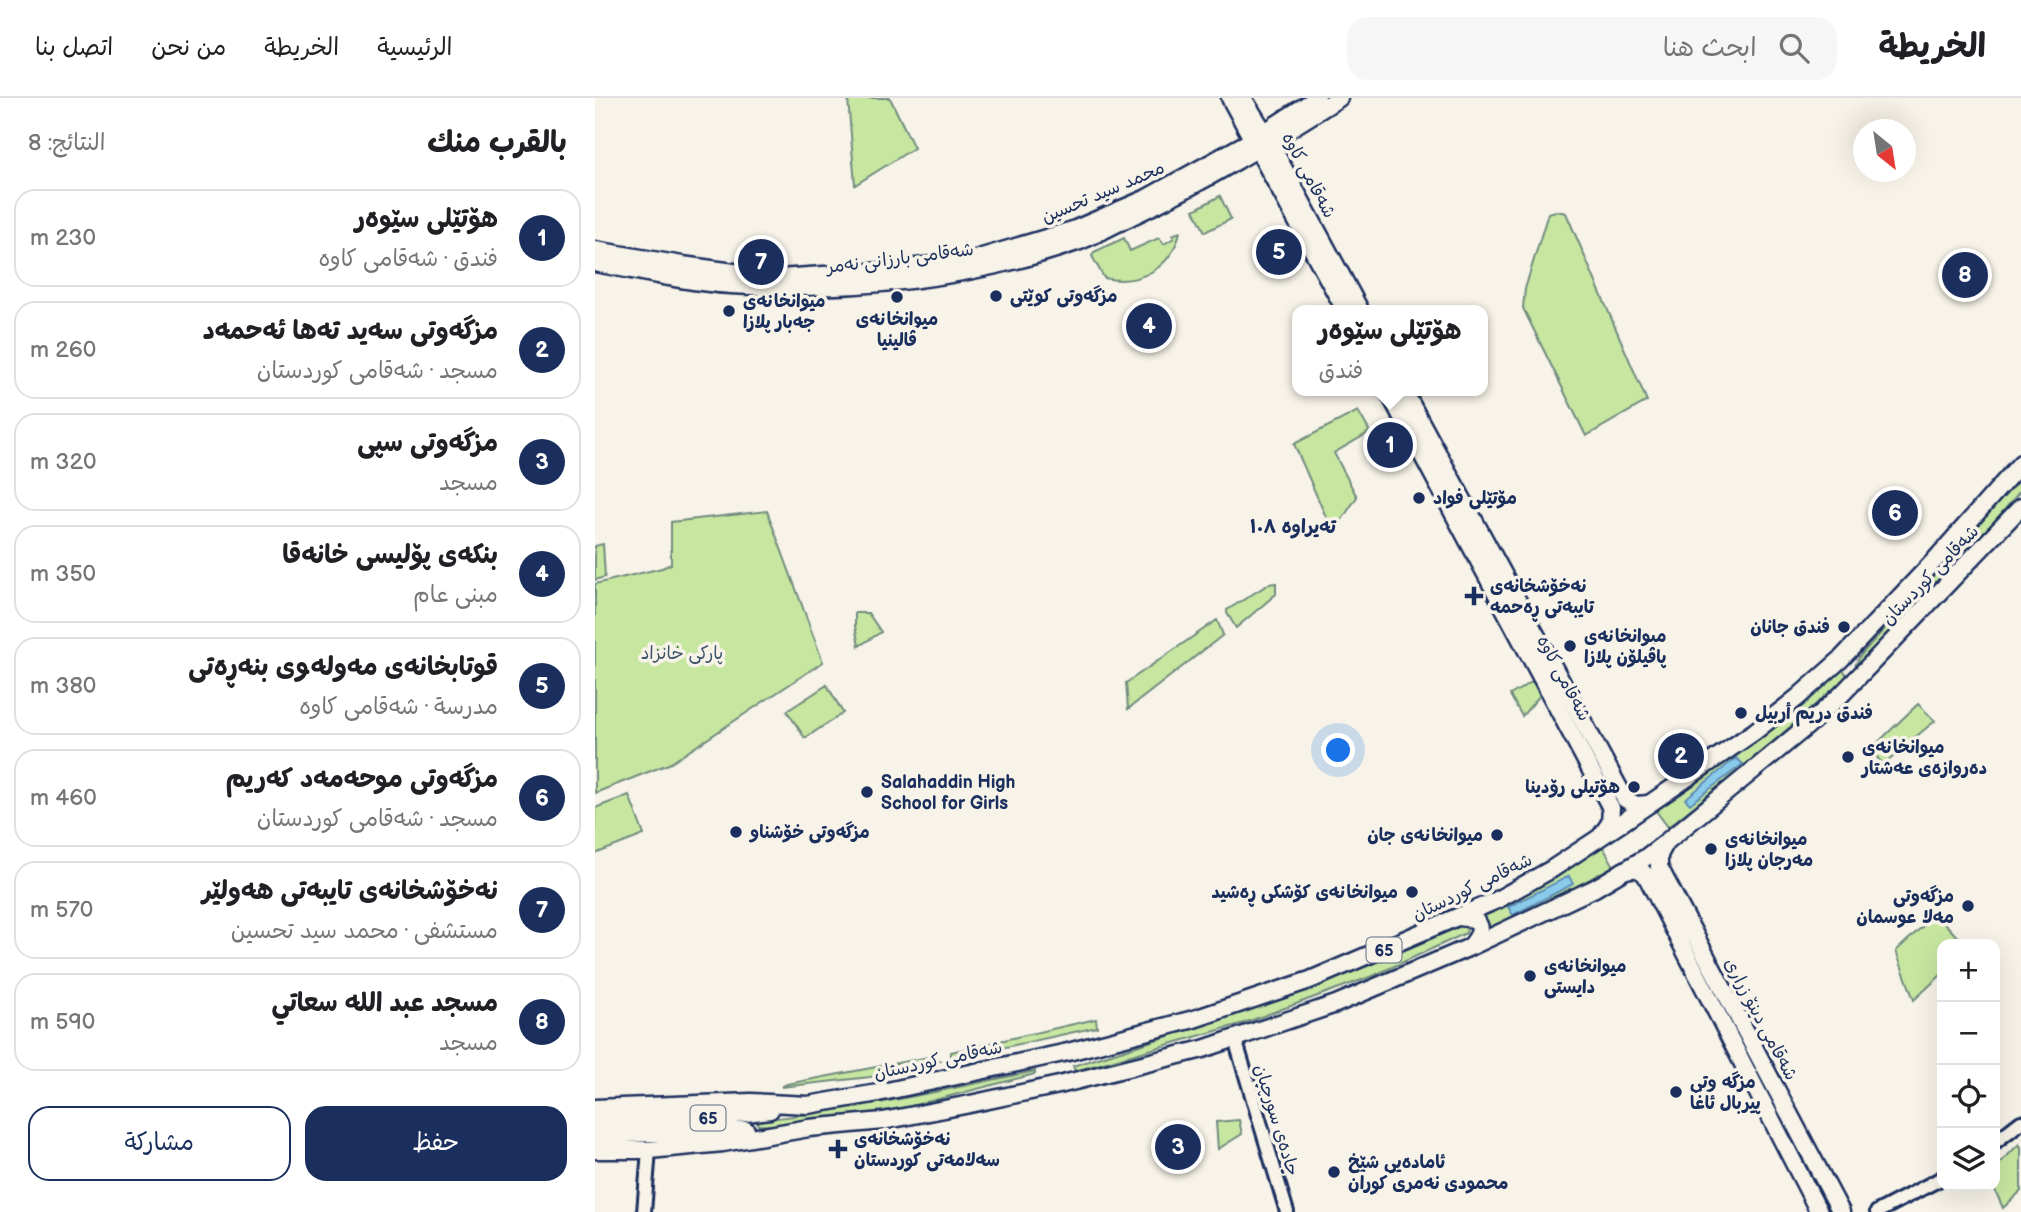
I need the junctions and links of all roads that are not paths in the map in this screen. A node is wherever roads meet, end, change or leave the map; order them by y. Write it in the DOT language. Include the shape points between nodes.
graph roads {
  1 [pos="1230,98"];
  2 [pos="1243,98"];
  3 [pos="1317,98"];
  4 [pos="1339,98"];
  5 [pos="1262,141"];
  6 [pos="595,250"];
  7 [pos="595,264"];
  8 [pos="1344,299"];
  9 [pos="1391,396"];
  10 [pos="1407,396"];
  11 [pos="2021,463"];
  12 [pos="2021,507"];
  13 [pos="1840,660"];
  14 [pos="1858,678"];
  15 [pos="1617,796"];
  16 [pos="1649,804"];
  17 [pos="1601,836"];
  18 [pos="1666,842"];
  19 [pos="1623,871"];
  20 [pos="1657,879"];
  21 [pos="1459,917"];
  22 [pos="1470,947"];
  23 [pos="1235,1039"];
  24 [pos="808,1105"];
  25 [pos="595,1108"];
  26 [pos="2021,1122"];
  27 [pos="809,1128"];
  28 [pos="602,1129"];
  29 [pos="2000,1138"];
  30 [pos="595,1150"];
  31 [pos="649,1150"];
  32 [pos="1937,1181"];
  33 [pos="644,1212"];
  34 [pos="1287,1212"];
  35 [pos="1819,1212"];
  36 [pos="1841,1212"];
  37 [pos="1877,1212"];
  1 -- 5 [label="main road"];
  2 -- 5 [label="main road"];
  3 -- 5 [label="main road, محمد سید تحسین"];
  4 -- 5 [label="main road, شەقامی بارزانی نەمر"];
  5 -- 6 [label="main road, محمد سید تحسین" via="1073,230 972,260 778,278"];
  5 -- 7 [label="main road, شەقامی بارزانی نەمر" via="1175,196 1082,240 949,275 821,287 729,285"];
  5 -- 8 [label="main road, شەقامی کاوە"];
  9 -- 15 [label="main road, شەقامی کاوە"];
  10 -- 15 [label="main road, شەقامی کاوە"];
  11 -- 13 [label="main road, شەقامی کوردستان / 65"];
  12 -- 14 [label="main road, شەقامی کوردستان / 65"];
  13 -- 14 [label="main road"];
  13 -- 16 [label="main road, شەقامی کوردستان / 65" via="1754,732"];
  14 -- 18 [label="main road, شەقامی کوردستان / 65"];
  15 -- 16 [label="main road" via="1636,805"];
  15 -- 17 [label="main road, شەقامی کاوە" via="1610,823"];
  16 -- 17 [label="main road, شەقامی کوردستان / 65"];
  17 -- 21 [label="main road, شەقامی کوردستان / 65" via="1511,893"];
  18 -- 19 [label="main road, شەقامی کوردستان / 65"];
  18 -- 20 [label="main road, شەقامی دینۆ زراری"];
  19 -- 20 [label="main road" via="1642,870"];
  19 -- 22 [label="main road, شەقامی کوردستان / 65"];
  20 -- 35 [label="main road, شەقامی دینۆ زراری"];
  20 -- 36 [label="main road, شەقامی دینۆ زراری"];
  21 -- 22 [label="main road" via="1472,918 1480,928"];
  21 -- 24 [label="main road, شەقامی کوردستان / 65" via="1310,980 1194,1019 1068,1052"];
  22 -- 23 [label="main road, شەقامی کوردستان / 65" via="1336,1004"];
  23 -- 27 [label="main road, شەقامی کوردستان / 65" via="970,1104 883,1121"];
  23 -- 34 [label="street, جادەی سورچیان"];
  24 -- 25 [label="main road, شەقامی کوردستان / 65" via="751,1102"];
  24 -- 28 [label="main road, شەقامی کوردستان / 65"];
  26 -- 29 [label="street"];
  27 -- 28 [label="main road, شەقامی کوردستان / 65"];
  27 -- 31 [label="main road, شەقامی کوردستان / 65"];
  30 -- 31 [label="main road, شەقامی کوردستان / 65"];
  31 -- 33 [label="street"];
  32 -- 37 [label="street"];
}
